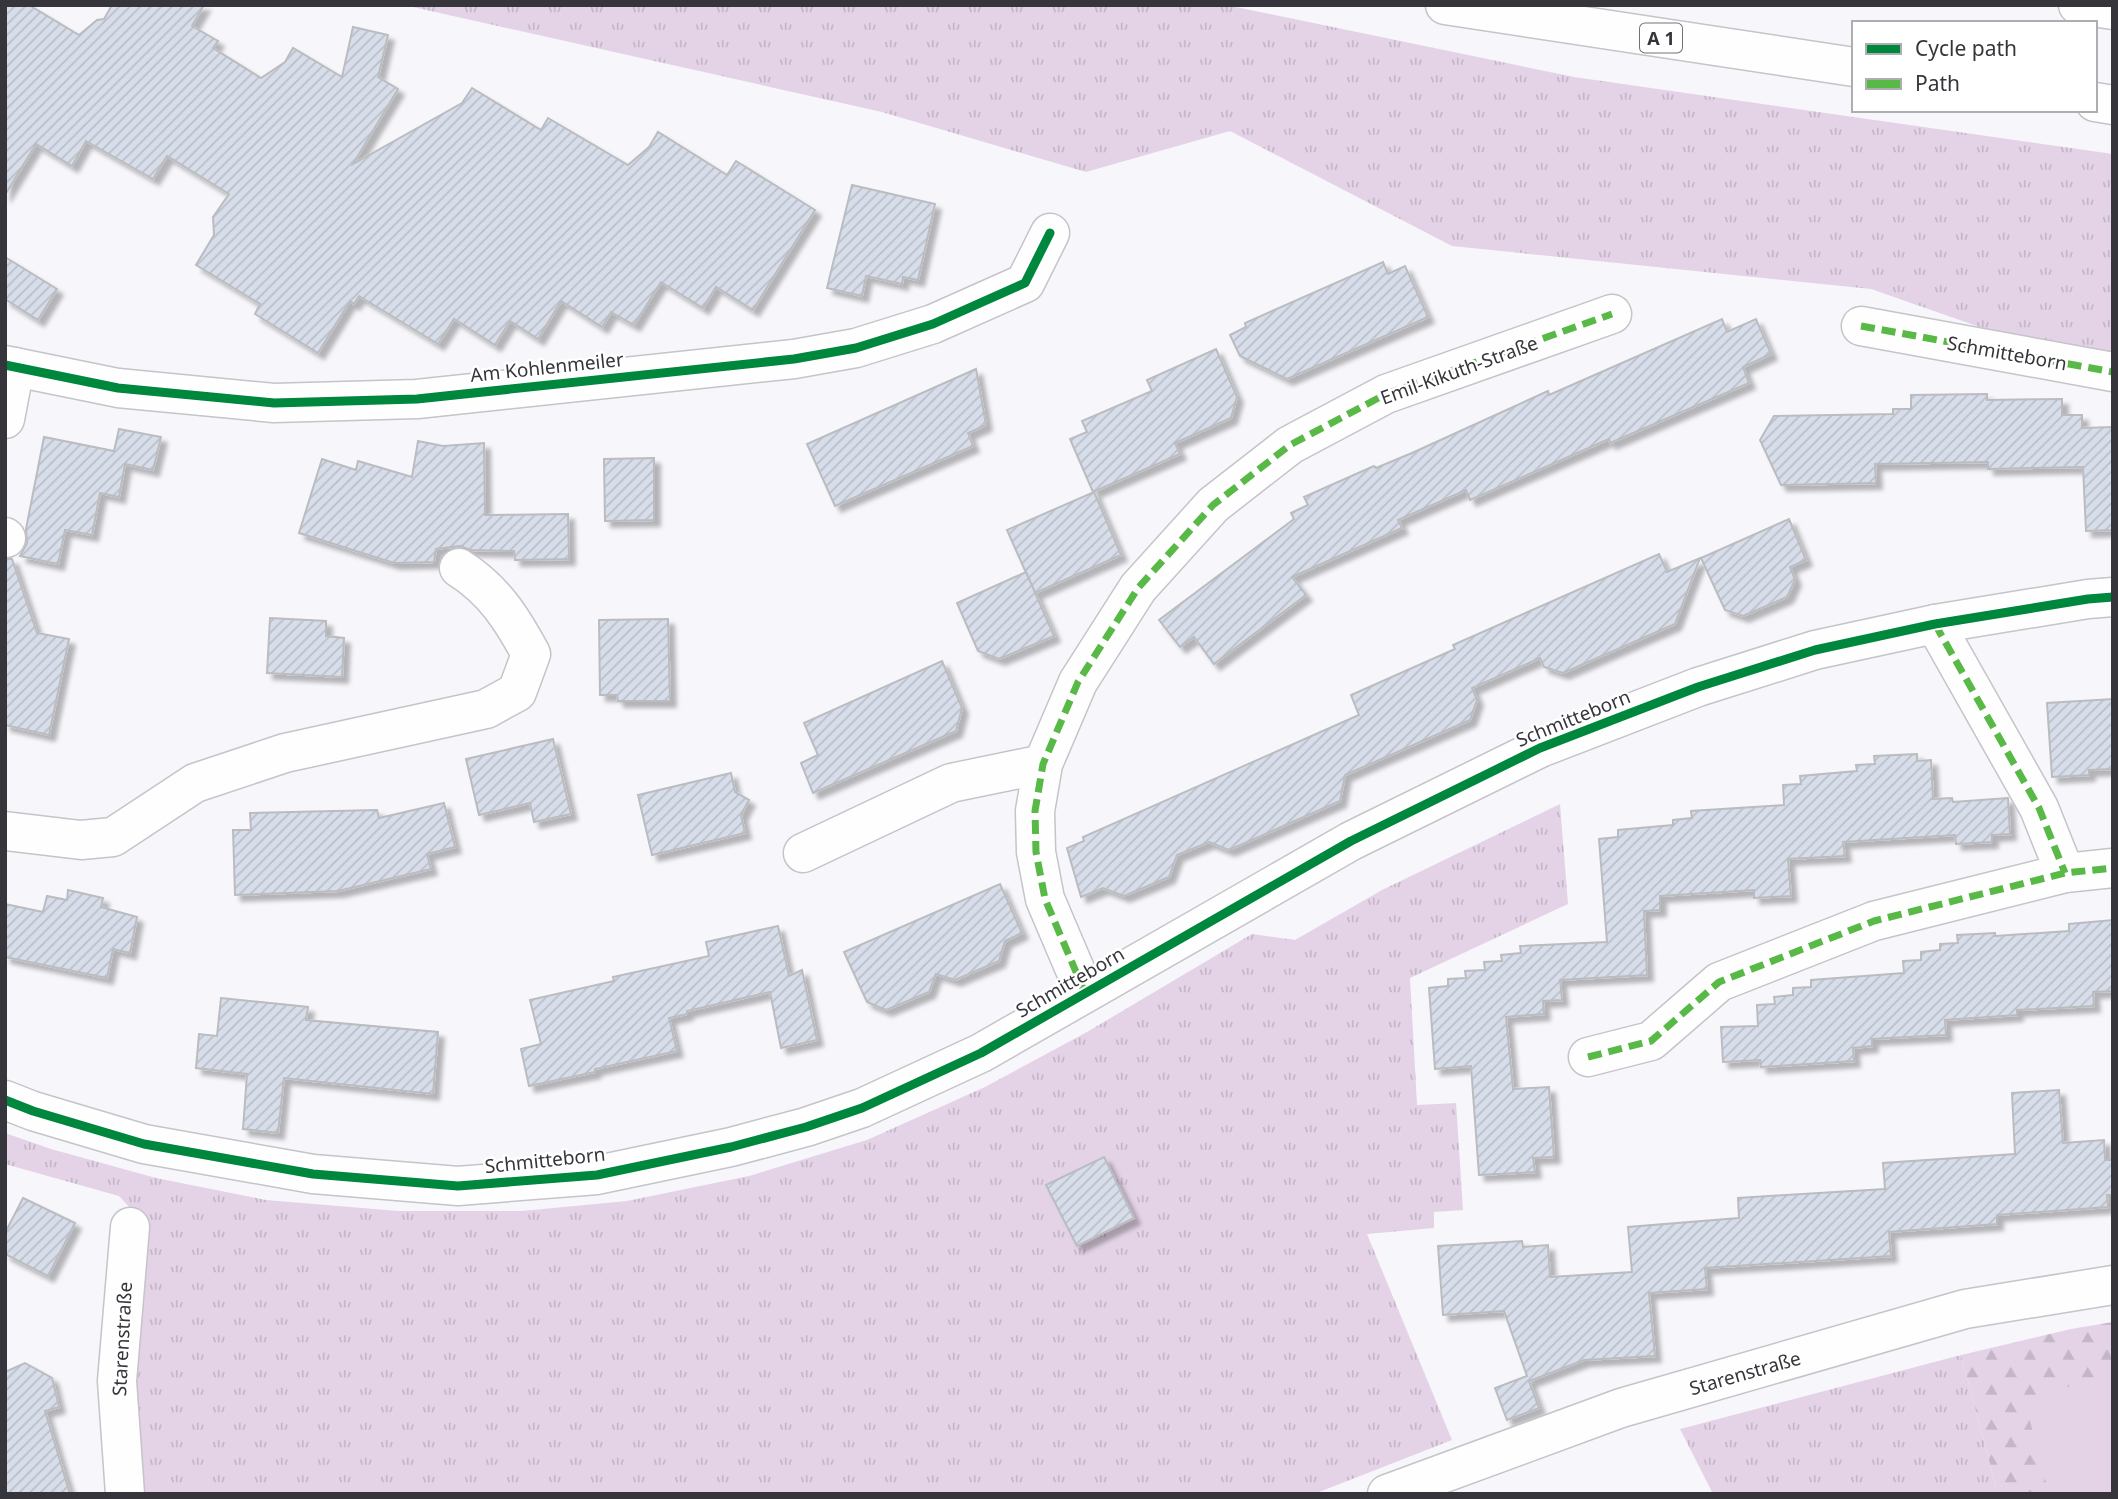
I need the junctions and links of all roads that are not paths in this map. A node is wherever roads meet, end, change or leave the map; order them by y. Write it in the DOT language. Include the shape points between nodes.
graph roads {
  1 [pos="1445,5"];
  2 [pos="2078,5"];
  3 [pos="2113,10"];
  4 [pos="1852,66"];
  5 [pos="1050,233"];
  6 [pos="1612,314"];
  7 [pos="1861,326"];
  8 [pos="10,366"];
  9 [pos="2113,372"];
  10 [pos="5,419"];
  11 [pos="458,569"];
  12 [pos="2113,597"];
  13 [pos="1935,624"];
  14 [pos="1043,764"];
  15 [pos="5,831"];
  16 [pos="803,853"];
  17 [pos="2113,868"];
  18 [pos="2065,873"];
  19 [pos="1085,993"];
  20 [pos="1588,1057"];
  21 [pos="5,1100"];
  22 [pos="130,1227"];
  23 [pos="2113,1285"];
  24 [pos="125,1494"];
  25 [pos="1387,1494"];
  1 -- 4 [label="main road, A 1"];
  2 -- 3 [label="main road"];
  5 -- 8 [label="main road, Am Kohlenmeiler" via="1025,283 933,324 856,348 794,359 417,399 274,402 118,387"];
  6 -- 14 [label="main road, Emil-Kikuth-Straße" via="1386,394 1290,445 1213,505 1138,588 1078,682"];
  7 -- 9 [label="main road, Schmitteborn"];
  8 -- 10 [label="main road"];
  11 -- 15 [label="main road" via="480,581 494,597 531,654 517,692 486,709 285,754 195,783 113,837 81,840"];
  12 -- 13 [label="main road, Schmitteborn"];
  13 -- 18 [label="main road" via="2039,808"];
  13 -- 19 [label="main road, Schmitteborn" via="1815,650 1711,683 1540,748 1351,841"];
  14 -- 16 [label="main road" via="951,783"];
  14 -- 19 [label="main road, Emil-Kikuth-Straße" via="1035,811 1036,852 1045,899"];
  17 -- 18 [label="main road"];
  18 -- 20 [label="main road" via="1874,920 1718,982 1651,1041"];
  19 -- 21 [label="main road, Schmitteborn" via="981,1053 862,1108 731,1147 597,1175 458,1186 313,1174 144,1144"];
  22 -- 24 [label="main road, Starenstraße" via="117,1381"];
  23 -- 25 [label="main road, Starenstraße" via="1965,1309 1621,1408"];
}
